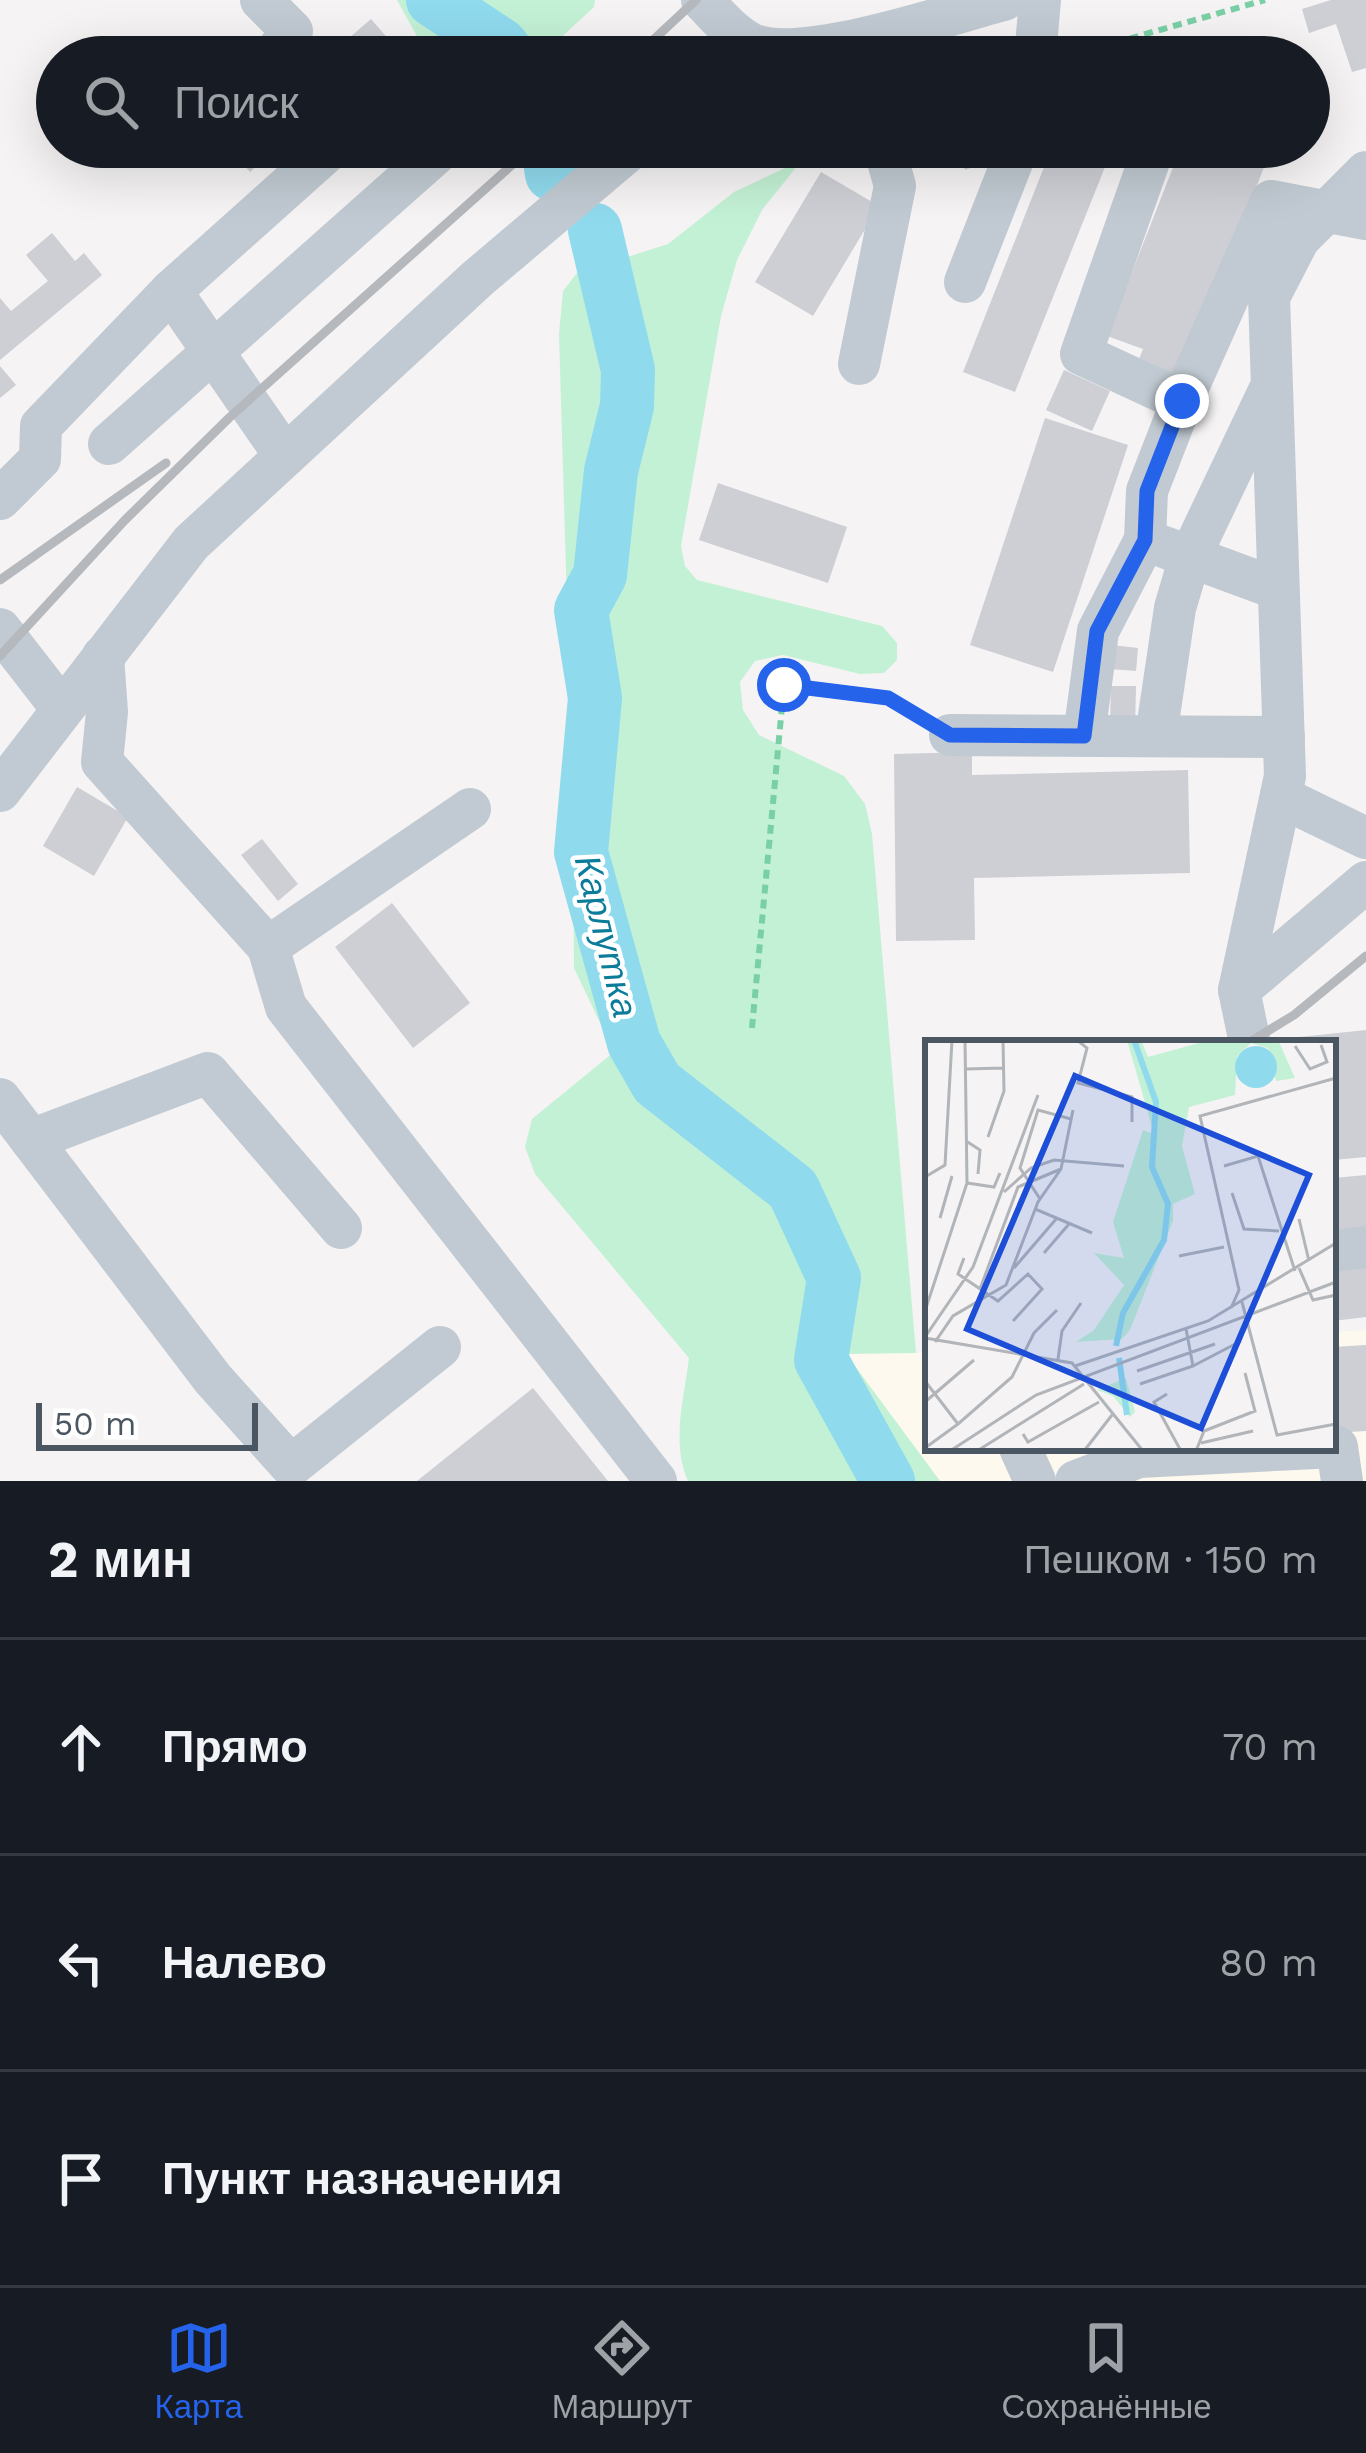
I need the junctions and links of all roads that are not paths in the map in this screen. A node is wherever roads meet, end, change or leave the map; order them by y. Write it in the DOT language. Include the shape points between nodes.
graph roads {
  1 [pos="261,0"];
  2 [pos="702,0"];
  3 [pos="1004,0"];
  4 [pos="1040,0"];
  5 [pos="288,36"];
  6 [pos="737,36"];
  7 [pos="893,36"];
  8 [pos="1037,36"];
  9 [pos="309,168"];
  10 [pos="419,168"];
  11 [pos="609,168"];
  12 [pos="890,168"];
  13 [pos="1010,168"];
  14 [pos="1147,168"];
  15 [pos="1366,172"];
  16 [pos="1346,214"];
  17 [pos="965,282"];
  18 [pos="171,291"];
  19 [pos="211,349"];
  20 [pos="859,364"];
  21 [pos="1271,386"];
  22 [pos="1182,401"];
  23 [pos="109,444"];
  24 [pos="285,457"];
  25 [pos="0,499"];
  26 [pos="1145,540"];
  27 [pos="1190,556"];
  28 [pos="1278,589"];
  29 [pos="0,629"];
  30 [pos="103,656"];
  31 [pos="62,709"];
  32 [pos="950,735"];
  33 [pos="1084,736"];
  34 [pos="1156,736"];
  35 [pos="1284,737"];
  36 [pos="0,791"];
  37 [pos="1281,797"];
  38 [pos="470,808"];
  39 [pos="1366,838"];
  40 [pos="1366,882"];
  41 [pos="268,947"];
  42 [pos="1239,990"];
  43 [pos="1249,1040"];
  44 [pos="0,1100"];
  45 [pos="31,1140"];
  46 [pos="341,1228"];
  47 [pos="1366,1247"];
  48 [pos="1336,1251"];
  49 [pos="440,1347"];
  50 [pos="1336,1447"];
  51 [pos="1021,1451"];
  52 [pos="1259,1451"];
  53 [pos="1221,1467"];
  54 [pos="656,1481"];
  55 [pos="1035,1481"];
  56 [pos="1076,1481"];
  57 [pos="1342,1481"];
  1 -- 5 [label="street" via="292,31"];
  2 -- 6 [label="street"];
  3 -- 7 [label="street"];
  4 -- 8 [label="street"];
  9 -- 18 [label="street"];
  10 -- 19 [label="street"];
  11 -- 24 [label="street"];
  12 -- 20 [label="street" via="895,186"];
  13 -- 17 [label="street"];
  14 -- 22 [label="street" via="1081,355"];
  15 -- 16 [label="street"];
  16 -- 21 [label="street" via="1299,239 1268,297"];
  16 -- 22 [label="street" via="1271,201"];
  18 -- 19 [label="street"];
  18 -- 25 [label="street" via="40,426 40,459"];
  19 -- 23 [label="street"];
  19 -- 24 [label="street"];
  21 -- 27 [label="street"];
  21 -- 28 [label="street"];
  22 -- 26 [label="street" via="1147,491"];
  24 -- 30 [label="street" via="191,543"];
  26 -- 27 [label="street"];
  26 -- 33 [label="street" via="1097,631"];
  27 -- 28 [label="street"];
  27 -- 34 [label="street"];
  28 -- 35 [label="street"];
  29 -- 31 [label="street"];
  30 -- 31 [label="street"];
  30 -- 41 [label="street" via="102,762"];
  31 -- 36 [label="street"];
  32 -- 33 [label="street"];
  33 -- 34 [label="street"];
  34 -- 35 [label="street"];
  35 -- 37 [label="street"];
  37 -- 39 [label="street"];
  37 -- 42 [label="street"];
  38 -- 41 [label="street"];
  40 -- 42 [label="street"];
  41 -- 54 [label="street" via="286,1007"];
  42 -- 43 [label="street"];
  44 -- 45 [label="street"];
  45 -- 46 [label="street" via="208,1073"];
  45 -- 49 [label="street" via="213,1379 291,1466"];
  47 -- 48 [label="street"];
  50 -- 57 [label="street"];
  51 -- 55 [label="street"];
  52 -- 53 [label="street"];
  53 -- 56 [label="street" via="1139,1457"];
}
